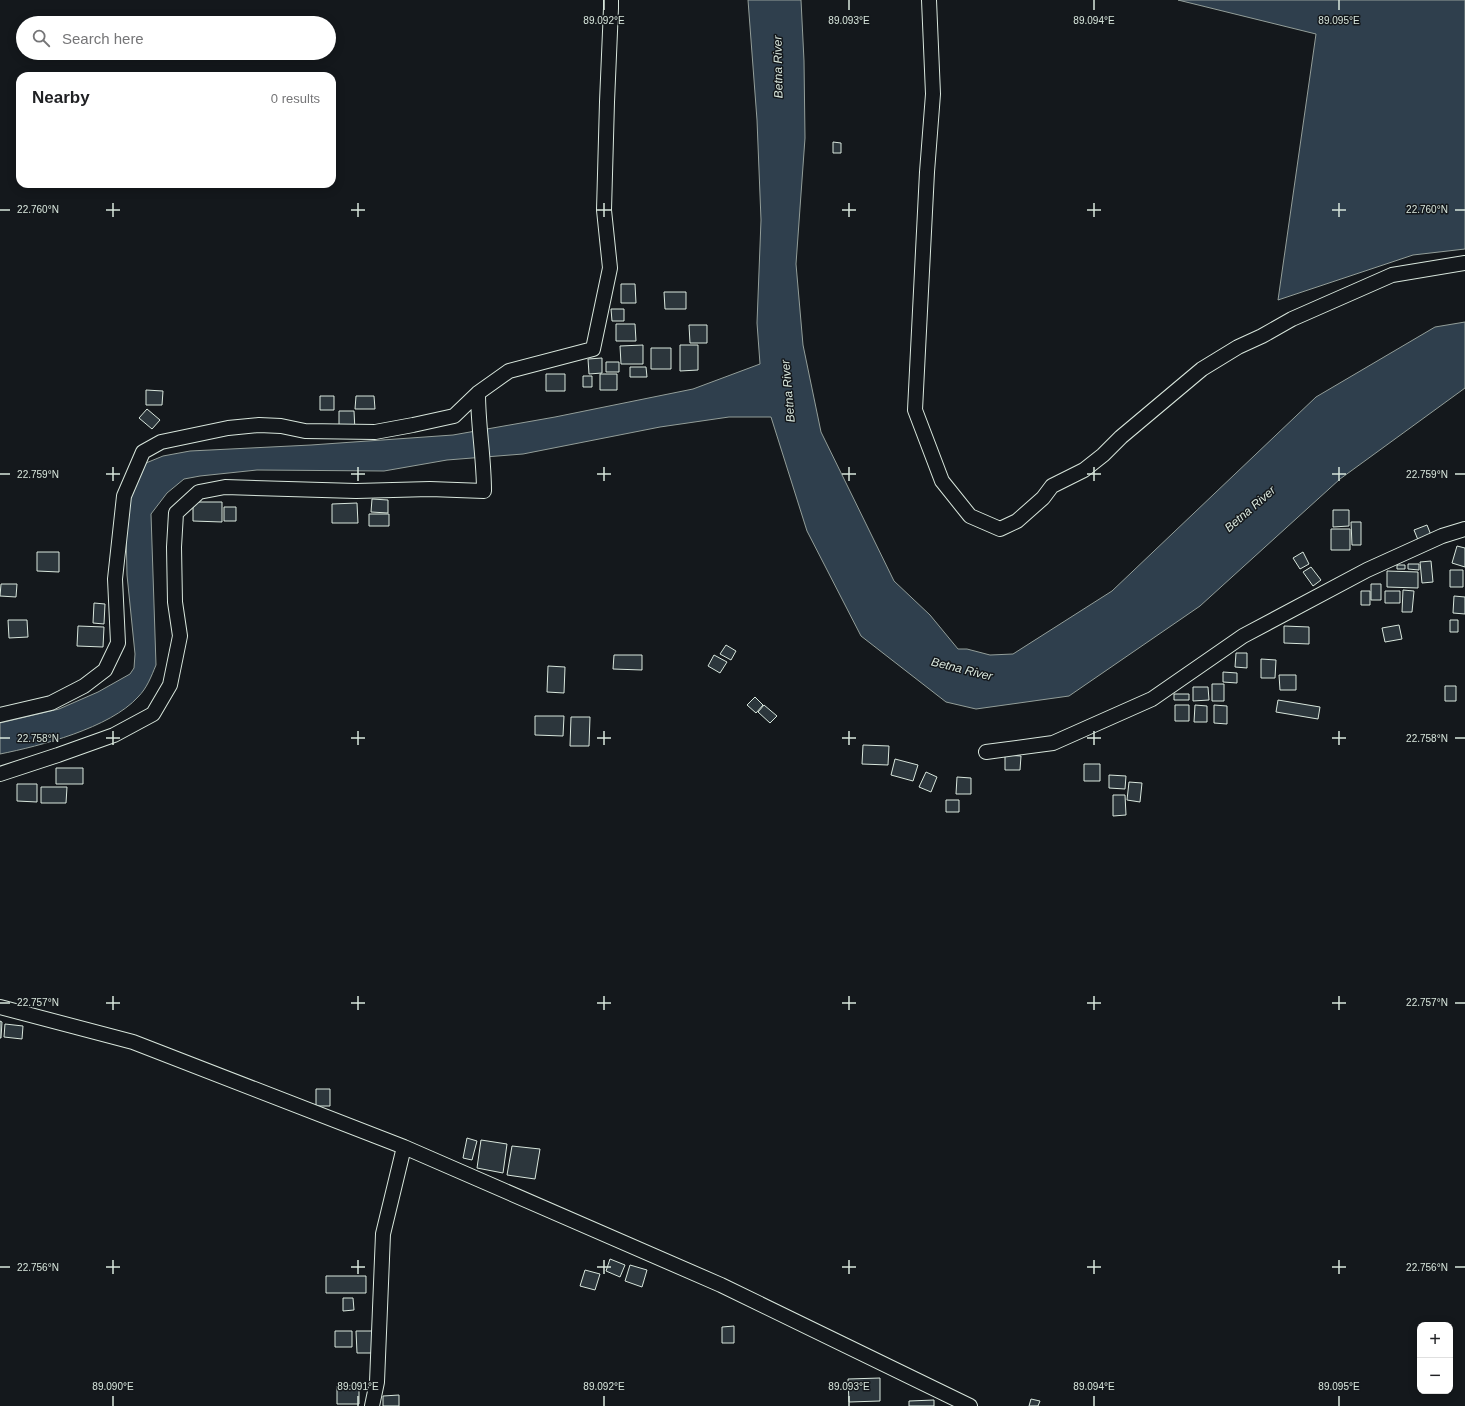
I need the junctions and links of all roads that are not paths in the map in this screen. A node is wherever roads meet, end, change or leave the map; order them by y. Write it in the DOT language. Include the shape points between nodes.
graph roads {
  1 [pos="611,0"];
  2 [pos="929,0"];
  3 [pos="1465,263"];
  4 [pos="478,393"];
  5 [pos="1465,529"];
  6 [pos="0,715"];
  7 [pos="986,752"];
  8 [pos="0,774"];
  9 [pos="0,1007"];
  10 [pos="404,1147"];
  11 [pos="372,1406"];
  12 [pos="970,1406"];
  1 -- 4 [label="street" via="604,210 610,268 593,349 509,371"];
  2 -- 3 [label="street" via="933,94 926,180 915,410 942,481 970,516 1000,529 1017,521 1043,498 1052,486 1084,470 1202,369 1238,347 1392,275"];
  4 -- 6 [label="street" via="454,416 413,426 351,433 305,431 281,426 228,428 161,442 143,452 124,496 115,579 118,643 105,670 84,686 51,703"];
  4 -- 8 [label="street" via="484,490 356,491 225,487 199,492 176,513 174,547 180,636 170,685 153,714 114,735"];
  5 -- 7 [label="street" via="1442,536 1367,570 1243,636 1152,699 1053,743"];
  9 -- 10 [label="street" via="133,1042"];
  10 -- 11 [label="street" via="383,1234 377,1382"];
  10 -- 12 [label="street" via="721,1285"];
}
